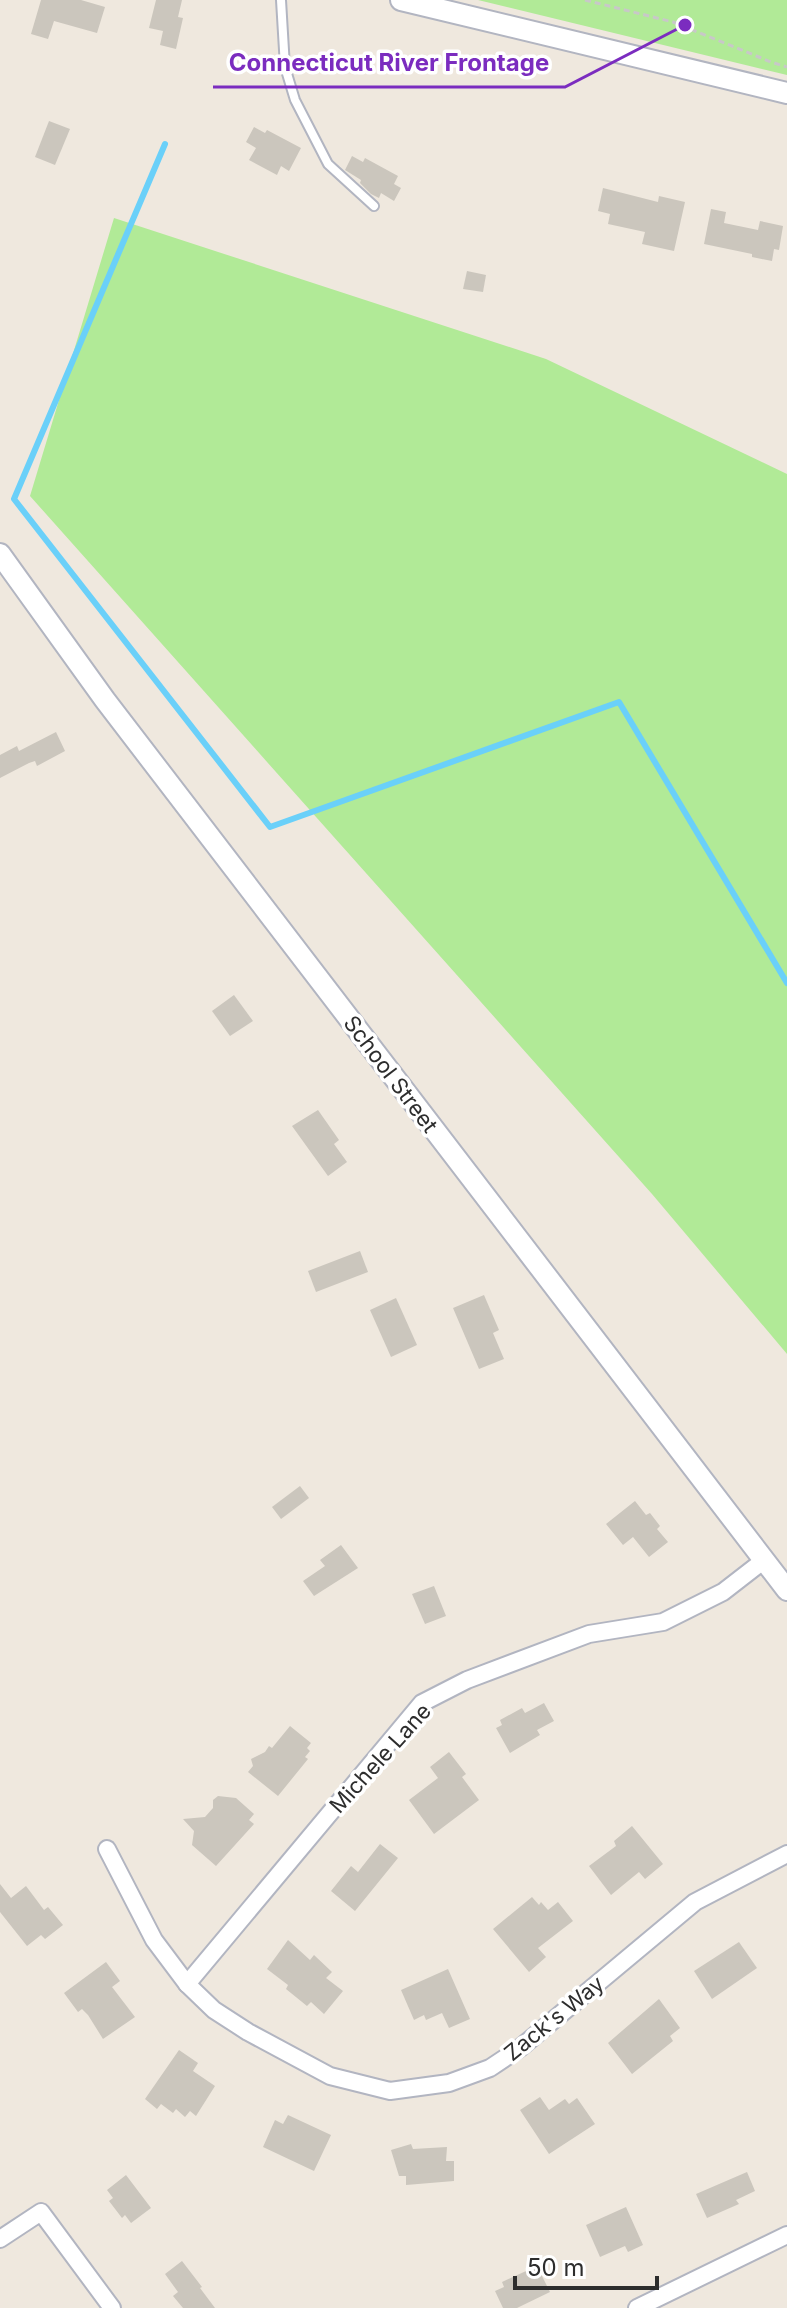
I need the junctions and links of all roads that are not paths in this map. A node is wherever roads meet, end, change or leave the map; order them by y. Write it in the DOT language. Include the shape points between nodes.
graph roads {
  1 [pos="281,0"];
  2 [pos="401,0"];
  3 [pos="787,93"];
  4 [pos="374,206"];
  5 [pos="0,554"];
  6 [pos="763,1561"];
  7 [pos="787,1590"];
  8 [pos="107,1849"];
  9 [pos="787,1854"];
  10 [pos="187,1984"];
  11 [pos="787,2235"];
  12 [pos="0,2239"];
  13 [pos="112,2308"];
  14 [pos="637,2308"];
  1 -- 4 [label="lane" via="285,67 295,100 328,164"];
  2 -- 3 [label="street"];
  5 -- 6 [label="street, School Street" via="124,725"];
  6 -- 7 [label="street, School Street"];
  6 -- 10 [label="street, Michele Lane" via="723,1592 663,1622 589,1634 467,1680 422,1703"];
  8 -- 10 [label="street, Zack's Way" via="154,1940"];
  9 -- 10 [label="street, Zack's Way" via="695,1902 520,2048 490,2068 449,2083 390,2091 330,2076 248,2032"];
  11 -- 14 [label="street"];
  12 -- 13 [label="street" via="41,2212"];
}
